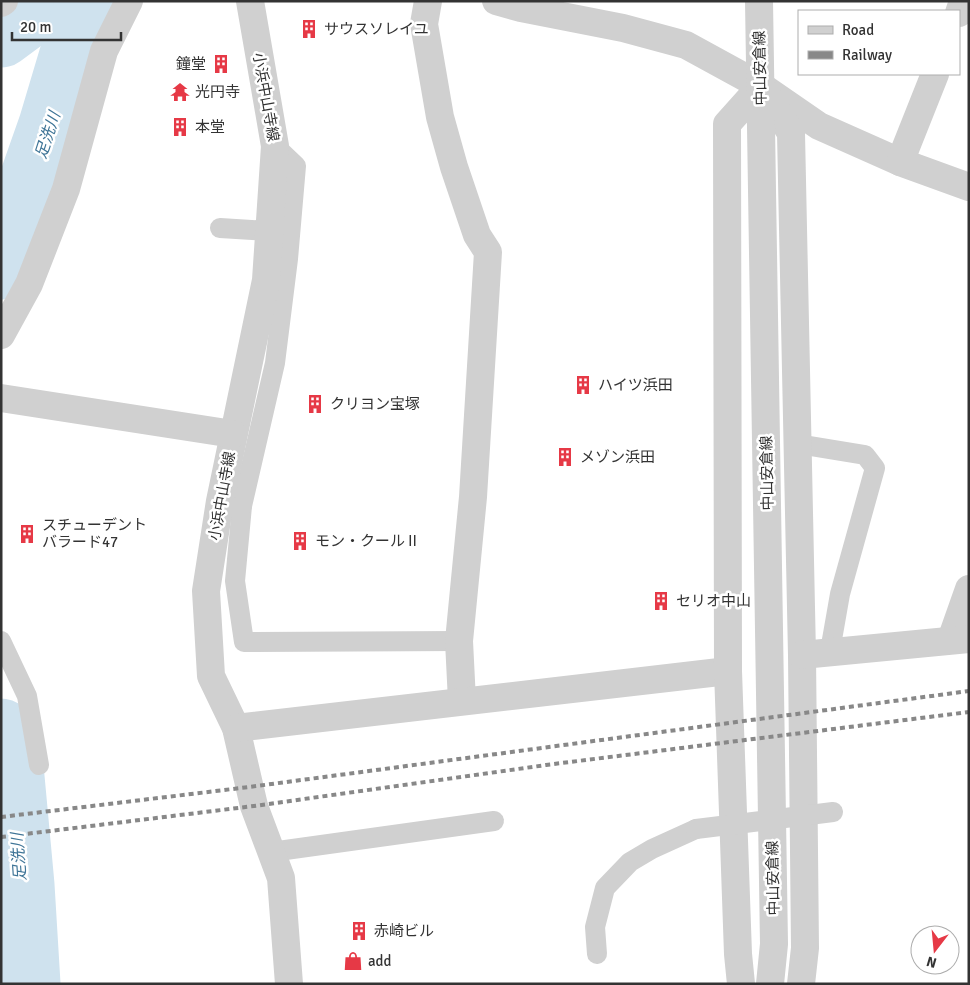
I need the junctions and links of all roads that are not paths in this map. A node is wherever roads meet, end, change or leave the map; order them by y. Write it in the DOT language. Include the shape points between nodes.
graph roads {
  1 [pos="129,1"];
  2 [pos="250,1"];
  3 [pos="428,1"];
  4 [pos="760,1"];
  5 [pos="513,3"];
  6 [pos="935,75"];
  7 [pos="761,86"];
  8 [pos="275,146"];
  9 [pos="900,162"];
  10 [pos="969,187"];
  11 [pos="220,228"];
  12 [pos="269,231"];
  13 [pos="1,334"];
  14 [pos="1,398"];
  15 [pos="232,434"];
  16 [pos="798,444"];
  17 [pos="231,504"];
  18 [pos="969,590"];
  19 [pos="960,640"];
  20 [pos="1,641"];
  21 [pos="459,641"];
  22 [pos="830,651"];
  23 [pos="802,655"];
  24 [pos="728,671"];
  25 [pos="462,701"];
  26 [pos="236,728"];
  27 [pos="39,765"];
  28 [pos="833,812"];
  29 [pos="494,821"];
  30 [pos="271,852"];
  31 [pos="774,944"];
  32 [pos="597,954"];
  33 [pos="289,984"];
  34 [pos="741,984"];
  35 [pos="770,984"];
  36 [pos="780,984"];
  37 [pos="801,984"];
  1 -- 13 [label="street" via="104,51 66,189 29,284"];
  2 -- 8 [label="street, 小浜中山寺線"];
  3 -- 21 [label="street" via="424,24 440,117 478,235 488,252 473,496"];
  4 -- 7 [label="street, 中山安倉線"];
  5 -- 7 [label="street" via="686,45"];
  6 -- 9 [label="street"];
  7 -- 9 [label="street" via="818,126"];
  7 -- 16 [label="street" via="791,133"];
  7 -- 24 [label="street" via="727,124"];
  7 -- 31 [label="street, 中山安倉線"];
  8 -- 12 [label="street, 小浜中山寺線"];
  8 -- 17 [label="lane" via="296,166 288,259 274,363"];
  9 -- 10 [label="street"];
  11 -- 12 [label="lane"];
  12 -- 15 [label="street, 小浜中山寺線" via="266,280"];
  14 -- 15 [label="street"];
  15 -- 17 [label="street, 小浜中山寺線"];
  16 -- 22 [label="lane" via="865,454 875,468 840,594"];
  16 -- 23 [label="street"];
  17 -- 21 [label="lane" via="235,581 244,642"];
  17 -- 26 [label="street, 小浜中山寺線" via="206,591 211,676"];
  18 -- 19 [label="street"];
  19 -- 22 [label="street"];
  20 -- 27 [label="lane" via="27,696"];
  21 -- 25 [label="street"];
  22 -- 23 [label="street"];
  23 -- 37 [label="street" via="805,948"];
  24 -- 25 [label="street"];
  24 -- 34 [label="street"];
  25 -- 26 [label="street"];
  26 -- 30 [label="street, 小浜中山寺線" via="254,806"];
  28 -- 32 [label="lane, bridge" via="696,829 652,848 630,862 604,888 595,927"];
  29 -- 30 [label="lane"];
  30 -- 33 [label="street, 小浜中山寺線" via="281,878"];
  31 -- 35 [label="street, 中山安倉線"];
  31 -- 36 [label="street, 中山安倉線"];
}
